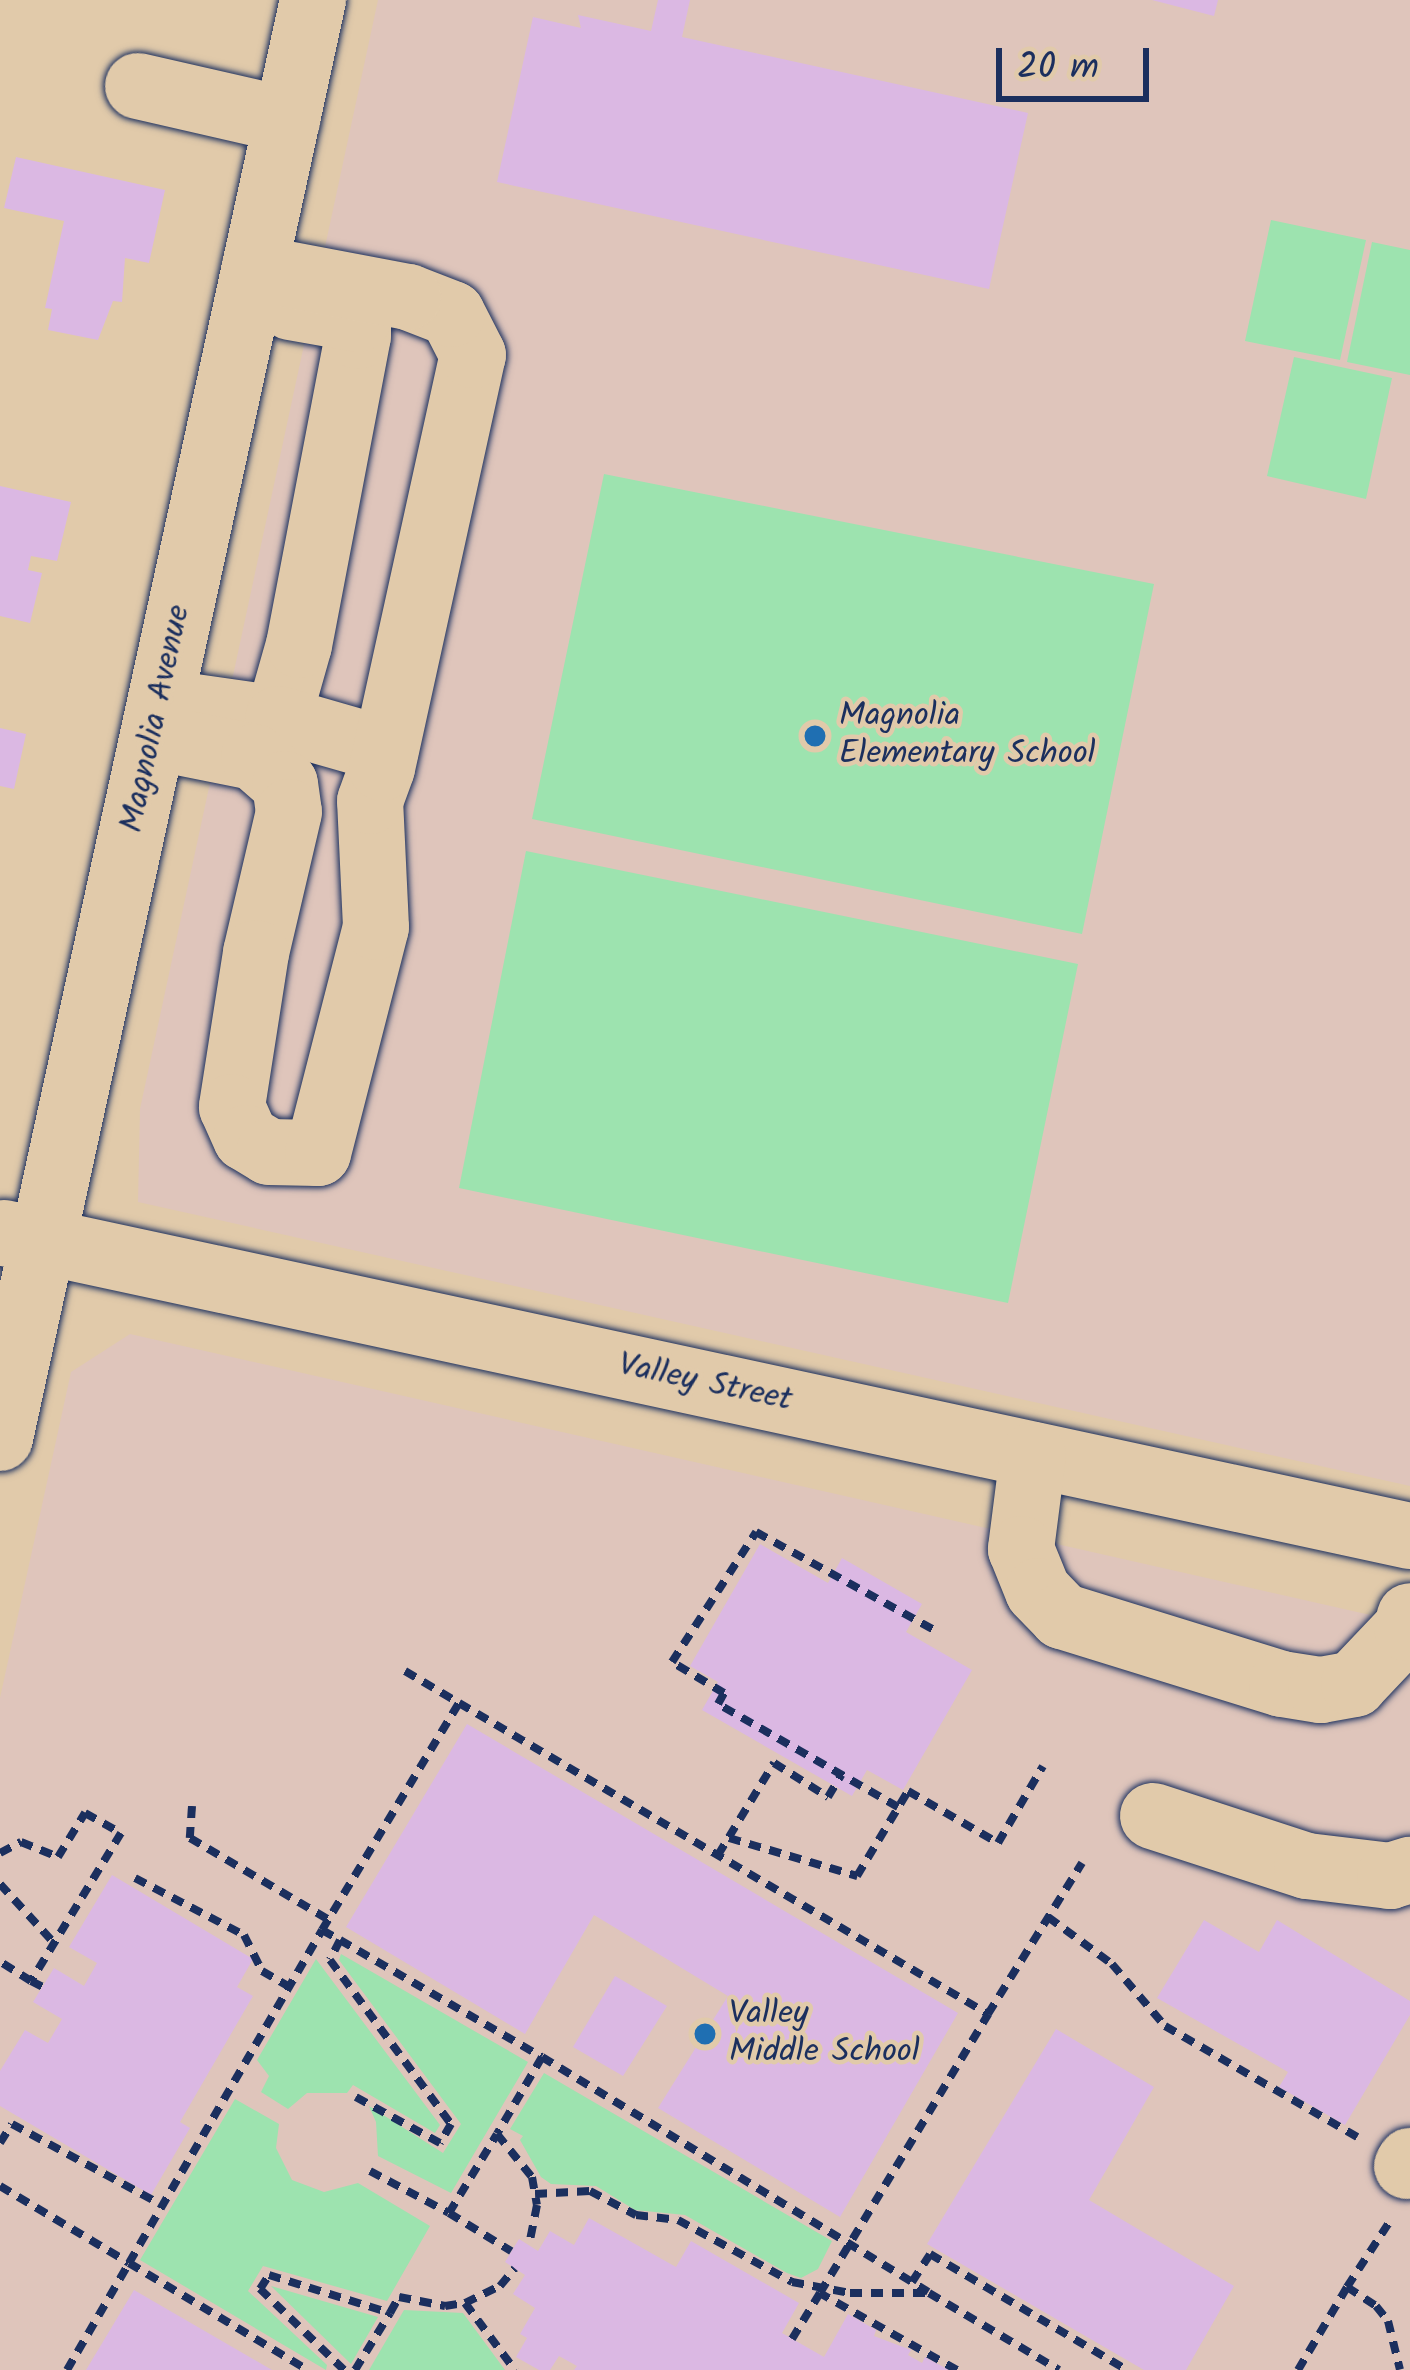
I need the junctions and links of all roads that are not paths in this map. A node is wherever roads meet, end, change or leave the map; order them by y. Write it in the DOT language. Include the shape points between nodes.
graph roads {
  1 [pos="313,0"];
  2 [pos="138,86"];
  3 [pos="286,120"];
  4 [pos="251,285"];
  5 [pos="157,718"];
  6 [pos="278,719"];
  7 [pos="386,750"];
  8 [pos="22,1237"];
  9 [pos="0,1438"];
  10 [pos="1033,1455"];
  11 [pos="1410,1536"];
  12 [pos="1410,1616"];
  13 [pos="1153,1816"];
  14 [pos="1403,1879"];
  1 -- 3 [label="street, Magnolia Avenue"];
  2 -- 3 [label="street"];
  3 -- 4 [label="street, Magnolia Avenue"];
  4 -- 5 [label="street, Magnolia Avenue"];
  4 -- 6 [label="street" via="358,319 299,645"];
  4 -- 7 [label="street" via="408,297 452,314 473,355"];
  5 -- 6 [label="street"];
  5 -- 7 [label="street" via="254,757 284,784 290,812 256,953 232,1107 246,1138 269,1152 318,1153 376,927 370,802"];
  5 -- 8 [label="street, Magnolia Avenue"];
  6 -- 7 [label="street"];
  8 -- 9 [label="street, Magnolia Avenue"];
  8 -- 10 [label="street, Valley Street"];
  10 -- 11 [label="street, Valley Street"];
  10 -- 12 [label="street" via="1021,1549 1038,1591 1062,1616 1321,1690 1354,1684"];
  13 -- 14 [label="street" via="1307,1866"];
}
